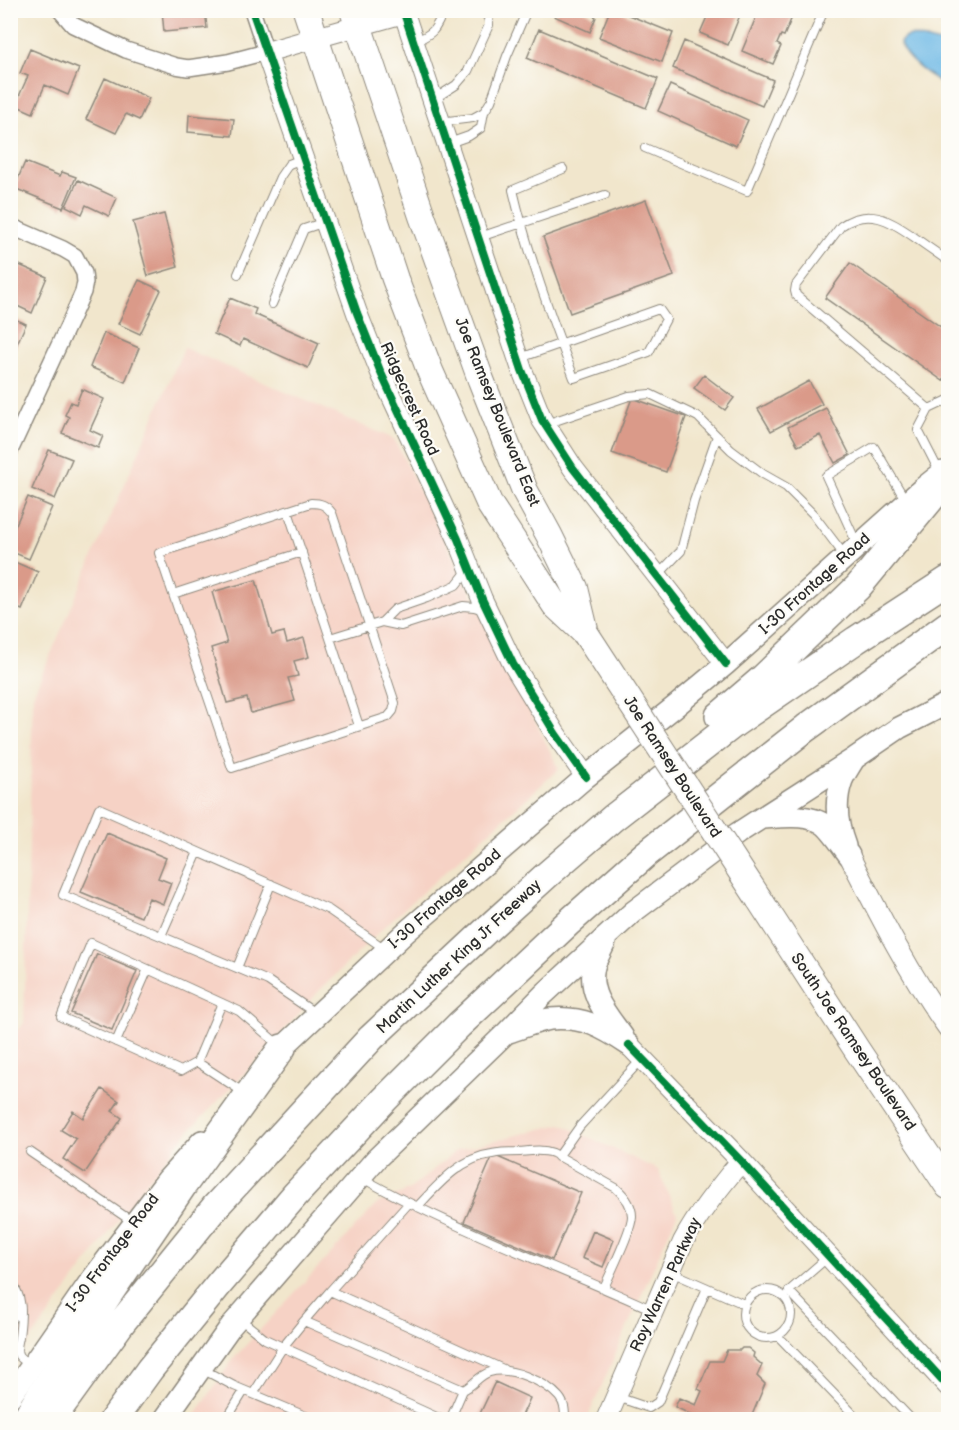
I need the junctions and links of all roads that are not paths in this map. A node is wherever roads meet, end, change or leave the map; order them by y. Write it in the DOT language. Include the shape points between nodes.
graph roads {
  1 [pos="60,10"];
  2 [pos="252,10"];
  3 [pos="306,10"];
  4 [pos="444,10"];
  5 [pos="476,10"];
  6 [pos="527,10"];
  7 [pos="824,10"];
  8 [pos="404,12"];
  9 [pos="355,18"];
  10 [pos="315,38"];
  11 [pos="414,42"];
  12 [pos="266,52"];
  13 [pos="433,100"];
  14 [pos="484,112"];
  15 [pos="440,122"];
  16 [pos="447,143"];
  17 [pos="645,148"];
  18 [pos="303,159"];
  19 [pos="563,170"];
  20 [pos="605,195"];
  21 [pos="325,222"];
  22 [pos="521,223"];
  23 [pos="10,226"];
  24 [pos="478,237"];
  25 [pos="948,261"];
  26 [pos="238,274"];
  27 [pos="272,304"];
  28 [pos="561,343"];
  29 [pos="518,358"];
  30 [pos="948,400"];
  31 [pos="929,410"];
  32 [pos="545,425"];
  33 [pos="717,436"];
  34 [pos="10,451"];
  35 [pos="946,473"];
  36 [pos="288,510"];
  37 [pos="911,510"];
  38 [pos="852,551"];
  39 [pos="302,552"];
  40 [pos="470,568"];
  41 [pos="657,576"];
  42 [pos="948,580"];
  43 [pos="173,594"];
  44 [pos="488,612"];
  45 [pos="382,622"];
  46 [pos="948,625"];
  47 [pos="369,626"];
  48 [pos="586,634"];
  49 [pos="330,638"];
  50 [pos="726,664"];
  51 [pos="948,703"];
  52 [pos="359,726"];
  53 [pos="855,758"];
  54 [pos="586,777"];
  55 [pos="613,818"];
  56 [pos="761,818"];
  57 [pos="198,852"];
  58 [pos="849,855"];
  59 [pos="271,884"];
  60 [pos="759,899"];
  61 [pos="608,935"];
  62 [pos="160,936"];
  63 [pos="386,950"];
  64 [pos="237,968"];
  65 [pos="148,969"];
  66 [pos="222,1003"];
  67 [pos="318,1015"];
  68 [pos="948,1028"];
  69 [pos="506,1033"];
  70 [pos="116,1042"];
  71 [pos="282,1048"];
  72 [pos="636,1052"];
  73 [pos="197,1062"];
  74 [pos="243,1093"];
  75 [pos="30,1152"];
  76 [pos="558,1157"];
  77 [pos="741,1161"];
  78 [pos="361,1177"];
  79 [pos="948,1186"];
  80 [pos="409,1203"];
  81 [pos="417,1207"];
  82 [pos="135,1223"];
  83 [pos="829,1256"];
  84 [pos="670,1271"];
  85 [pos="10,1282"];
  86 [pos="604,1288"];
  87 [pos="707,1288"];
  88 [pos="330,1291"];
  89 [pos="787,1294"];
  90 [pos="744,1304"];
  91 [pos="21,1307"];
  92 [pos="652,1310"];
  93 [pos="239,1318"];
  94 [pos="10,1321"];
  95 [pos="304,1321"];
  96 [pos="778,1336"];
  97 [pos="283,1347"];
  98 [pos="32,1366"];
  99 [pos="201,1368"];
  100 [pos="509,1372"];
  101 [pos="948,1386"];
  102 [pos="244,1390"];
  103 [pos="463,1390"];
  104 [pos="253,1394"];
  105 [pos="616,1396"];
  106 [pos="10,1397"];
  107 [pos="26,1419"];
  108 [pos="51,1419"];
  109 [pos="113,1419"];
  110 [pos="164,1419"];
  111 [pos="226,1419"];
  112 [pos="315,1419"];
  113 [pos="443,1419"];
  114 [pos="450,1419"];
  115 [pos="565,1419"];
  116 [pos="606,1419"];
  117 [pos="859,1419"];
  118 [pos="912,1419"];
  1 -- 12 [label="street" via="73,25 126,50 176,66 228,62"];
  2 -- 12 [label="street, Ridgecrest Road"];
  3 -- 10 [label="highway"];
  4 -- 11 [label="lane" via="432,33"];
  5 -- 13 [label="lane" via="489,18 489,25 468,71 456,85"];
  6 -- 14 [label="lane"];
  7 -- 17 [label="lane" via="747,191"];
  8 -- 9 [label="street"];
  8 -- 11 [label="street"];
  9 -- 10 [label="street"];
  9 -- 48 [label="highway, Joe Ramsey Boulevard East" via="481,380 525,491 575,588"];
  10 -- 12 [label="street"];
  10 -- 48 [label="highway" via="395,279 430,371 490,505 555,605"];
  11 -- 13 [label="street"];
  12 -- 18 [label="street, Ridgecrest Road"];
  13 -- 15 [label="street"];
  14 -- 15 [label="lane" via="473,118"];
  14 -- 16 [label="lane" via="481,128"];
  15 -- 16 [label="street"];
  16 -- 24 [label="street"];
  18 -- 21 [label="street, Ridgecrest Road"];
  18 -- 26 [label="lane" via="289,164 280,177"];
  19 -- 22 [label="lane" via="513,190"];
  20 -- 22 [label="lane"];
  21 -- 27 [label="lane" via="304,229"];
  21 -- 40 [label="street, Ridgecrest Road" via="381,373"];
  22 -- 24 [label="lane"];
  22 -- 28 [label="lane"];
  23 -- 34 [label="street" via="75,256 85,282"];
  24 -- 29 [label="street"];
  25 -- 31 [label="lane" via="895,223 862,216 841,226 795,291"];
  28 -- 28 [label="lane" via="659,309 666,319 649,352 574,378"];
  28 -- 29 [label="lane"];
  29 -- 32 [label="street"];
  30 -- 31 [label="lane"];
  31 -- 35 [label="lane" via="918,430"];
  32 -- 33 [label="lane" via="629,396 651,394 698,417"];
  32 -- 41 [label="street" via="573,468"];
  33 -- 38 [label="lane" via="763,474 786,487"];
  33 -- 41 [label="lane" via="681,550"];
  35 -- 37 [label="highway"];
  36 -- 39 [label="lane"];
  36 -- 43 [label="lane" via="159,553"];
  36 -- 47 [label="lane" via="320,503 332,513"];
  37 -- 38 [label="main road, I-30 Frontage Road"];
  37 -- 38 [label="lane" via="874,447 826,476"];
  37 -- 55 [label="highway" via="858,587 761,680 641,784"];
  38 -- 50 [label="main road, I-30 Frontage Road"];
  39 -- 43 [label="lane"];
  39 -- 49 [label="lane"];
  40 -- 44 [label="street, Ridgecrest Road"];
  40 -- 45 [label="lane" via="456,585 395,609"];
  41 -- 50 [label="street"];
  42 -- 55 [label="highway, Martin Luther King Jr Freeway" via="735,723"];
  43 -- 52 [label="lane" via="232,768"];
  44 -- 45 [label="lane" via="463,606 401,626"];
  44 -- 54 [label="street, Ridgecrest Road" via="513,664"];
  45 -- 47 [label="lane"];
  46 -- 109 [label="highway" via="806,728 646,855 459,1025 288,1204"];
  47 -- 49 [label="lane"];
  47 -- 52 [label="lane" via="395,703 388,717"];
  48 -- 60 [label="highway, Joe Ramsey Boulevard, bridge"];
  49 -- 52 [label="lane"];
  50 -- 54 [label="main road, I-30 Frontage Road"];
  51 -- 53 [label="main road" via="899,728"];
  53 -- 56 [label="main road"];
  53 -- 58 [label="main road" via="842,780 837,805 839,831"];
  54 -- 63 [label="main road, I-30 Frontage Road"];
  55 -- 108 [label="highway, Martin Luther King Jr Freeway" via="371,1038 215,1207 122,1322"];
  56 -- 58 [label="main road" via="786,816 816,821"];
  56 -- 61 [label="main road" via="717,847"];
  57 -- 59 [label="lane"];
  57 -- 62 [label="lane"];
  57 -- 62 [label="lane" via="99,808 63,895"];
  58 -- 68 [label="street" via="905,961"];
  59 -- 63 [label="lane" via="329,910"];
  59 -- 64 [label="lane"];
  60 -- 79 [label="highway, South Joe Ramsey Boulevard"];
  61 -- 69 [label="main road"];
  61 -- 72 [label="main road" via="594,965 592,985 599,1002"];
  62 -- 64 [label="lane"];
  63 -- 67 [label="main road, I-30 Frontage Road"];
  64 -- 67 [label="lane" via="268,981"];
  65 -- 66 [label="lane"];
  65 -- 70 [label="lane"];
  65 -- 70 [label="lane" via="91,943 61,1017"];
  66 -- 71 [label="lane" via="239,1011"];
  66 -- 73 [label="lane"];
  67 -- 71 [label="main road, I-30 Frontage Road"];
  69 -- 72 [label="main road" via="548,1019 578,1019 604,1028"];
  69 -- 78 [label="main road"];
  70 -- 73 [label="lane" via="181,1071"];
  71 -- 74 [label="main road, I-30 Frontage Road"];
  71 -- 107 [label="highway" via="184,1184"];
  72 -- 76 [label="lane"];
  72 -- 77 [label="street"];
  73 -- 74 [label="lane"];
  74 -- 82 [label="main road, I-30 Frontage Road"];
  75 -- 82 [label="lane"];
  76 -- 81 [label="lane" via="541,1150 475,1159 442,1180"];
  76 -- 86 [label="lane" via="616,1188 631,1207 629,1229"];
  77 -- 83 [label="street"];
  77 -- 84 [label="street, Roy Warren Parkway" via="695,1220"];
  78 -- 80 [label="lane"];
  78 -- 93 [label="main road"];
  80 -- 81 [label="lane"];
  80 -- 88 [label="lane"];
  81 -- 86 [label="lane"];
  82 -- 98 [label="main road, I-30 Frontage Road"];
  83 -- 89 [label="lane"];
  83 -- 101 [label="street"];
  84 -- 87 [label="lane"];
  84 -- 92 [label="street, Roy Warren Parkway"];
  85 -- 91 [label="lane" via="20,1296"];
  86 -- 92 [label="lane"];
  87 -- 90 [label="lane"];
  87 -- 105 [label="lane" via="658,1402 649,1408"];
  88 -- 95 [label="lane"];
  88 -- 100 [label="lane"];
  89 -- 90 [label="lane" via="759,1291"];
  89 -- 96 [label="lane" via="791,1315"];
  89 -- 118 [label="lane"];
  90 -- 96 [label="lane" via="742,1317 748,1329 758,1337"];
  91 -- 94 [label="lane"];
  91 -- 98 [label="lane" via="17,1350"];
  92 -- 105 [label="street, Roy Warren Parkway"];
  93 -- 97 [label="lane" via="265,1339"];
  93 -- 99 [label="main road"];
  95 -- 97 [label="lane"];
  95 -- 103 [label="lane"];
  96 -- 117 [label="lane"];
  97 -- 104 [label="lane"];
  97 -- 113 [label="lane"];
  98 -- 106 [label="main road, I-30 Frontage Road"];
  99 -- 102 [label="lane"];
  99 -- 110 [label="main road"];
  100 -- 103 [label="lane" via="490,1371"];
  100 -- 115 [label="lane" via="533,1379 559,1397 566,1409"];
  102 -- 104 [label="lane"];
  102 -- 111 [label="lane"];
  103 -- 114 [label="lane"];
  104 -- 112 [label="lane"];
  105 -- 116 [label="street, Roy Warren Parkway"];
}
